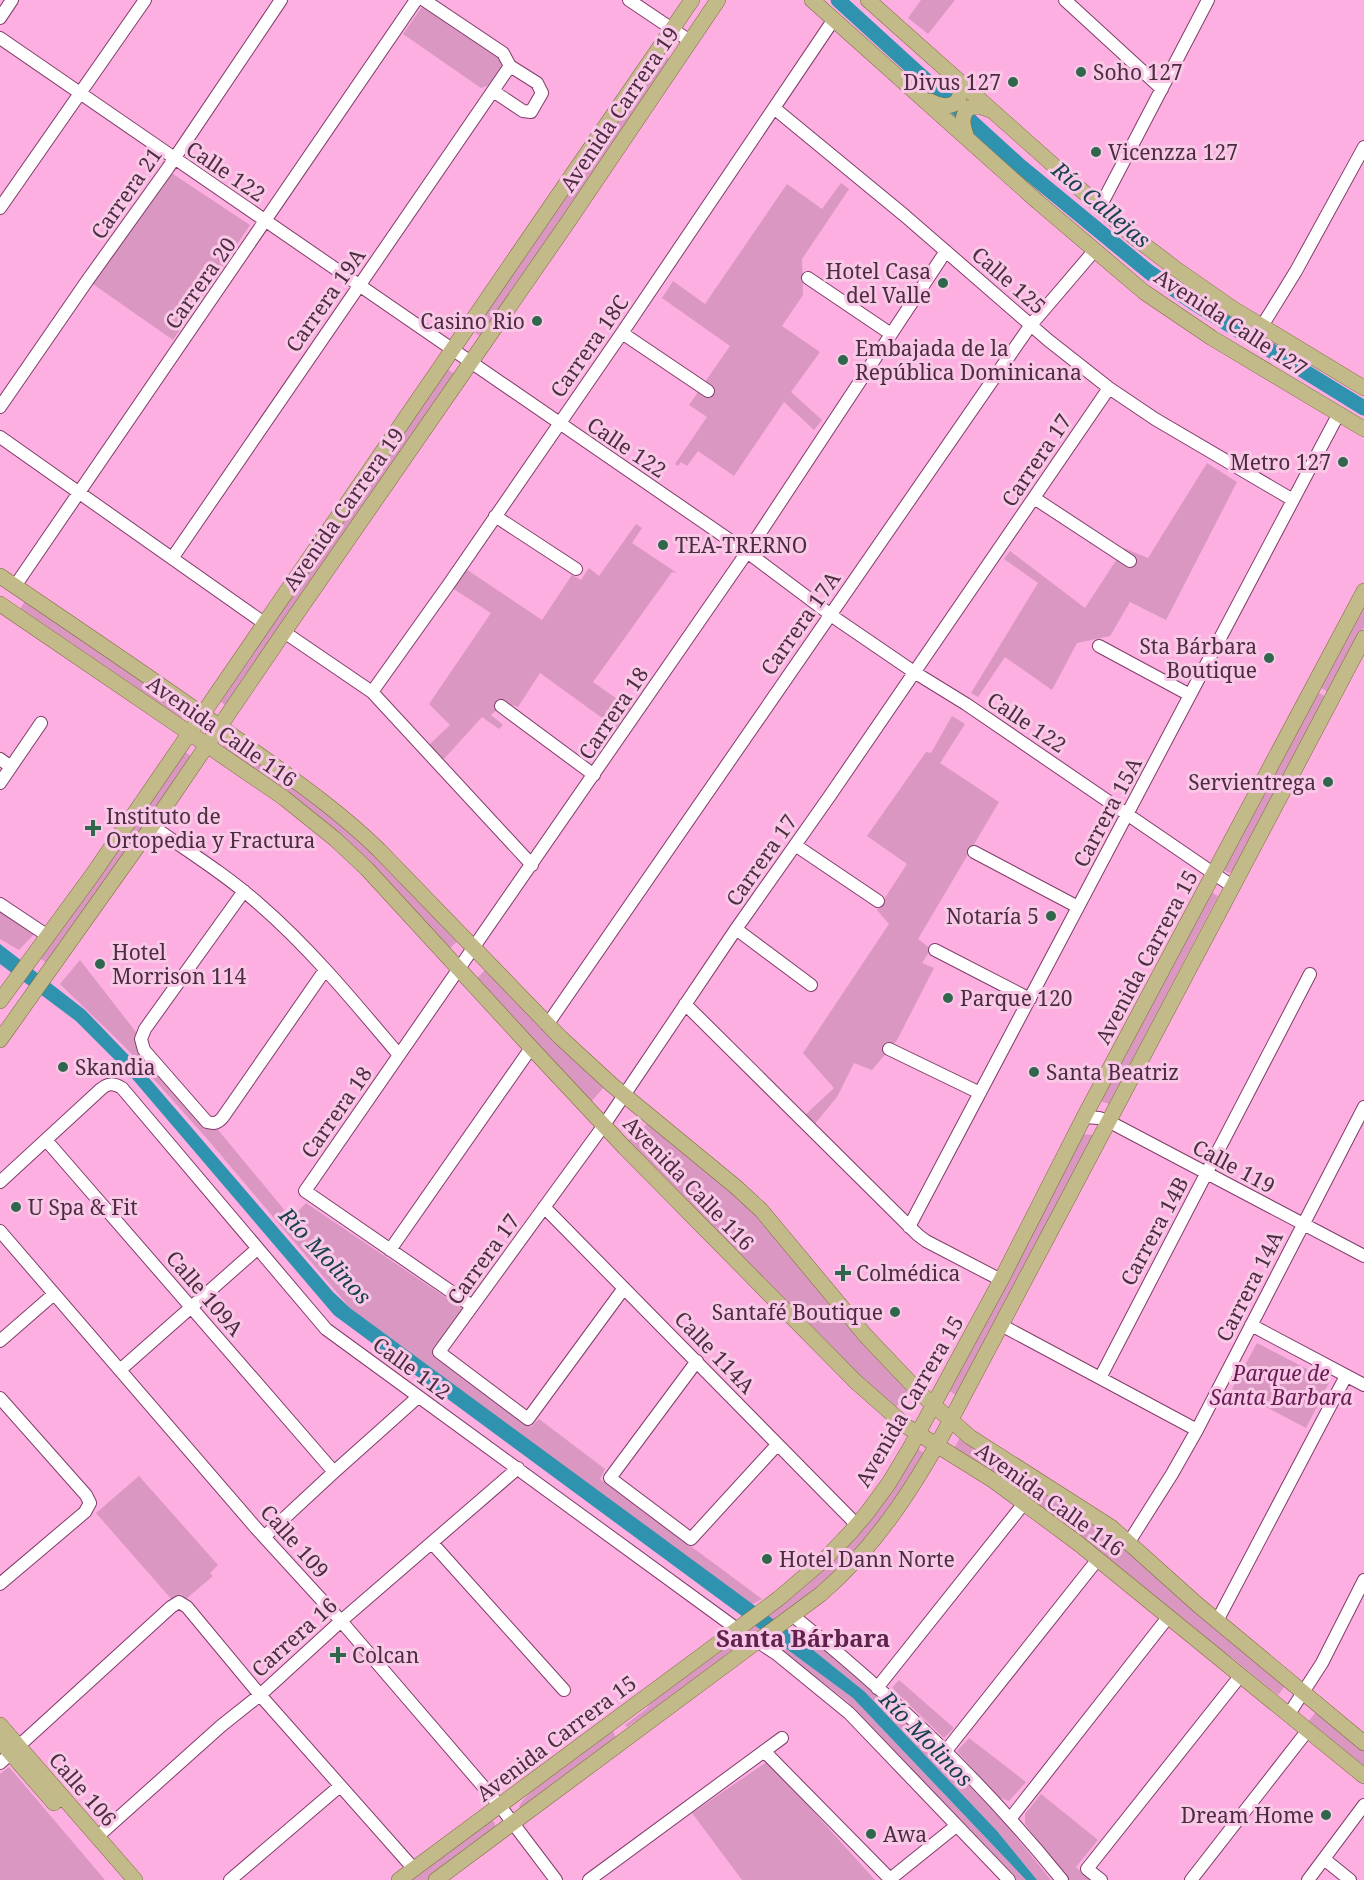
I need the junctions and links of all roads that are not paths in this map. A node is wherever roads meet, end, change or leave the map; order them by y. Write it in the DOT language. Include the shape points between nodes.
graph roads {
  1 [pos="12,0"];
  2 [pos="146,0"];
  3 [pos="281,0"];
  4 [pos="416,0"];
  5 [pos="424,0"];
  6 [pos="629,0"];
  7 [pos="692,0"];
  8 [pos="718,0"];
  9 [pos="813,0"];
  10 [pos="868,0"];
  11 [pos="1065,0"];
  12 [pos="1208,0"];
  13 [pos="0,18"];
  14 [pos="834,19"];
  15 [pos="672,29"];
  16 [pos="0,38"];
  17 [pos="690,41"];
  18 [pos="510,66"];
  19 [pos="958,84"];
  20 [pos="1162,89"];
  21 [pos="493,91"];
  22 [pos="917,93"];
  23 [pos="80,94"];
  24 [pos="774,108"];
  25 [pos="986,109"];
  26 [pos="967,138"];
  27 [pos="1364,147"];
  28 [pos="174,159"];
  29 [pos="1100,207"];
  30 [pos="0,208"];
  31 [pos="266,222"];
  32 [pos="946,251"];
  33 [pos="1094,251"];
  34 [pos="808,278"];
  35 [pos="359,285"];
  36 [pos="1030,326"];
  37 [pos="1262,327"];
  38 [pos="622,333"];
  39 [pos="891,333"];
  40 [pos="452,350"];
  41 [pos="470,363"];
  42 [pos="1109,388"];
  43 [pos="1364,388"];
  44 [pos="708,391"];
  45 [pos="0,407"];
  46 [pos="1338,415"];
  47 [pos="559,423"];
  48 [pos="1364,429"];
  49 [pos="0,437"];
  50 [pos="80,493"];
  51 [pos="1034,498"];
  52 [pos="1293,500"];
  53 [pos="495,516"];
  54 [pos="747,552"];
  55 [pos="173,557"];
  56 [pos="1131,561"];
  57 [pos="576,570"];
  58 [pos="0,576"];
  59 [pos="15,586"];
  60 [pos="1364,591"];
  61 [pos="0,597"];
  62 [pos="0,604"];
  63 [pos="830,614"];
  64 [pos="264,623"];
  65 [pos="284,632"];
  66 [pos="1364,638"];
  67 [pos="1099,646"];
  68 [pos="914,672"];
  69 [pos="372,692"];
  70 [pos="1190,695"];
  71 [pos="501,706"];
  72 [pos="202,714"];
  73 [pos="40,723"];
  74 [pos="220,726"];
  75 [pos="189,732"];
  76 [pos="207,745"];
  77 [pos="0,759"];
  78 [pos="11,767"];
  79 [pos="594,775"];
  80 [pos="0,783"];
  81 [pos="1128,814"];
  82 [pos="152,826"];
  83 [pos="795,845"];
  84 [pos="974,852"];
  85 [pos="532,865"];
  86 [pos="1215,874"];
  87 [pos="1232,886"];
  88 [pos="244,891"];
  89 [pos="878,900"];
  90 [pos="0,904"];
  91 [pos="1078,907"];
  92 [pos="736,929"];
  93 [pos="48,936"];
  94 [pos="475,948"];
  95 [pos="935,950"];
  96 [pos="459,969"];
  97 [pos="325,970"];
  98 [pos="1310,974"];
  99 [pos="811,985"];
  100 [pos="1030,999"];
  101 [pos="0,1001"];
  102 [pos="685,1004"];
  103 [pos="547,1024"];
  104 [pos="0,1040"];
  105 [pos="531,1048"];
  106 [pos="889,1049"];
  107 [pos="399,1055"];
  108 [pos="980,1093"];
  109 [pos="624,1094"];
  110 [pos="1364,1107"];
  111 [pos="1084,1118"];
  112 [pos="1107,1121"];
  113 [pos="603,1125"];
  114 [pos="46,1140"];
  115 [pos="1206,1173"];
  116 [pos="0,1182"];
  117 [pos="544,1207"];
  118 [pos="1304,1224"];
  119 [pos="909,1227"];
  120 [pos="0,1230"];
  121 [pos="257,1249"];
  122 [pos="390,1250"];
  123 [pos="1364,1256"];
  124 [pos="1001,1280"];
  125 [pos="624,1288"];
  126 [pos="54,1294"];
  127 [pos="472,1306"];
  128 [pos="190,1307"];
  129 [pos="1001,1325"];
  130 [pos="1251,1325"];
  131 [pos="0,1341"];
  132 [pos="440,1352"];
  133 [pos="697,1361"];
  134 [pos="120,1370"];
  135 [pos="1346,1376"];
  136 [pos="1100,1378"];
  137 [pos="1364,1385"];
  138 [pos="418,1397"];
  139 [pos="0,1398"];
  140 [pos="932,1405"];
  141 [pos="950,1420"];
  142 [pos="1197,1430"];
  143 [pos="918,1433"];
  144 [pos="777,1444"];
  145 [pos="937,1445"];
  146 [pos="518,1468"];
  147 [pos="334,1472"];
  148 [pos="1025,1502"];
  149 [pos="857,1525"];
  150 [pos="264,1537"];
  151 [pos="1129,1542"];
  152 [pos="432,1543"];
  153 [pos="1098,1558"];
  154 [pos="1,1580"];
  155 [pos="1364,1580"];
  156 [pos="1169,1616"];
  157 [pos="790,1617"];
  158 [pos="340,1621"];
  159 [pos="1217,1621"];
  160 [pos="742,1626"];
  161 [pos="761,1639"];
  162 [pos="1241,1675"];
  163 [pos="877,1688"];
  164 [pos="564,1690"];
  165 [pos="1303,1692"];
  166 [pos="651,1694"];
  167 [pos="260,1695"];
  168 [pos="664,1710"];
  169 [pos="1289,1714"];
  170 [pos="0,1725"];
  171 [pos="1308,1730"];
  172 [pos="782,1738"];
  173 [pos="0,1741"];
  174 [pos="1364,1743"];
  175 [pos="765,1751"];
  176 [pos="945,1752"];
  177 [pos="10,1755"];
  178 [pos="1364,1776"];
  179 [pos="340,1786"];
  180 [pos="1364,1805"];
  181 [pos="500,1806"];
  182 [pos="1010,1819"];
  183 [pos="513,1822"];
  184 [pos="956,1826"];
  185 [pos="97,1837"];
  186 [pos="1324,1859"];
  187 [pos="414,1869"];
  188 [pos="122,1880"];
  189 [pos="135,1880"];
  190 [pos="230,1880"];
  191 [pos="399,1880"];
  192 [pos="436,1880"];
  193 [pos="556,1880"];
  194 [pos="589,1880"];
  195 [pos="889,1880"];
  196 [pos="1009,1880"];
  197 [pos="1062,1880"];
  198 [pos="1101,1880"];
  199 [pos="1191,1880"];
  200 [pos="1308,1880"];
  201 [pos="1350,1880"];
  1 -- 13 [label="street"];
  2 -- 23 [label="street"];
  3 -- 28 [label="street, Carrera 21"];
  4 -- 31 [label="street, Carrera 20"];
  5 -- 18 [label="street" via="503,53"];
  6 -- 15 [label="street"];
  7 -- 15 [label="main road, Avenida Carrera 19"];
  8 -- 17 [label="main road, Avenida Carrera 19"];
  9 -- 14 [label="main road, Avenida Calle 127"];
  10 -- 19 [label="main road, Avenida Calle 127"];
  11 -- 20 [label="street"];
  12 -- 20 [label="street"];
  14 -- 22 [label="main road, Avenida Calle 127"];
  14 -- 24 [label="street, Carrera 18C"];
  15 -- 17 [label="street"];
  15 -- 40 [label="main road, Avenida Carrera 19"];
  16 -- 23 [label="street, Calle 122"];
  17 -- 41 [label="main road, Avenida Carrera 19"];
  18 -- 21 [label="street, Carrera 19A"];
  18 -- 21 [label="street" via="537,83 542,93 531,112"];
  19 -- 22 [label="main road" via="958,99 946,107"];
  19 -- 25 [label="main road, Avenida Calle 127"];
  20 -- 29 [label="street"];
  21 -- 35 [label="street, Carrera 19A"];
  22 -- 26 [label="main road, Avenida Calle 127"];
  23 -- 28 [label="street, Calle 122"];
  23 -- 30 [label="street"];
  24 -- 32 [label="street, Calle 125"];
  24 -- 38 [label="street, Carrera 18C"];
  25 -- 26 [label="main road" via="968,108 963,114"];
  25 -- 29 [label="main road, Avenida Calle 127"];
  26 -- 33 [label="main road, Avenida Calle 127"];
  27 -- 37 [label="street"];
  28 -- 31 [label="street, Calle 122"];
  28 -- 45 [label="street, Carrera 21"];
  29 -- 37 [label="main road, Avenida Calle 127" via="1176,269"];
  31 -- 35 [label="street, Calle 122"];
  31 -- 50 [label="street, Carrera 20"];
  32 -- 36 [label="street, Calle 125"];
  32 -- 39 [label="street, Carrera 18"];
  33 -- 36 [label="street, Carrera 17A"];
  33 -- 46 [label="main road, Avenida Calle 127" via="1144,292 1212,338"];
  34 -- 39 [label="street"];
  35 -- 40 [label="street, Calle 122"];
  35 -- 55 [label="street, Carrera 19A"];
  36 -- 42 [label="street, Calle 125"];
  36 -- 63 [label="street, Carrera 17A"];
  37 -- 43 [label="main road, Avenida Calle 127"];
  38 -- 44 [label="street"];
  38 -- 47 [label="street, Carrera 18C"];
  39 -- 54 [label="street, Carrera 18"];
  40 -- 41 [label="street, Calle 122"];
  40 -- 64 [label="main road, Avenida Carrera 19"];
  41 -- 47 [label="street, Calle 122"];
  41 -- 65 [label="main road, Avenida Carrera 19"];
  42 -- 51 [label="street, Carrera 17"];
  42 -- 52 [label="street, Calle 125"];
  46 -- 48 [label="main road, Avenida Calle 127"];
  46 -- 52 [label="street, Carrera 15A"];
  47 -- 53 [label="street, Carrera 18C"];
  47 -- 54 [label="street, Calle 122"];
  49 -- 50 [label="street"];
  50 -- 55 [label="street"];
  50 -- 59 [label="street, Carrera 20"];
  51 -- 56 [label="street"];
  51 -- 68 [label="street, Carrera 17"];
  52 -- 70 [label="street, Carrera 15A"];
  53 -- 57 [label="street"];
  53 -- 69 [label="street, Carrera 18C"];
  54 -- 63 [label="street, Calle 122"];
  54 -- 79 [label="street, Carrera 18"];
  55 -- 64 [label="street"];
  58 -- 59 [label="main road, Avenida Calle 116"];
  59 -- 61 [label="main road" via="10,599"];
  59 -- 72 [label="main road, Avenida Calle 116"];
  60 -- 86 [label="main road, Avenida Carrera 15"];
  62 -- 75 [label="main road, Avenida Calle 116"];
  63 -- 68 [label="street, Calle 122"];
  63 -- 103 [label="street, Carrera 17A"];
  64 -- 72 [label="main road, Avenida Carrera 19"];
  65 -- 69 [label="street"];
  65 -- 74 [label="main road, Avenida Carrera 19"];
  66 -- 87 [label="main road, Avenida Carrera 15"];
  67 -- 70 [label="street"];
  68 -- 81 [label="street, Calle 122"];
  68 -- 83 [label="street, Carrera 17"];
  69 -- 85 [label="street"];
  70 -- 81 [label="street, Carrera 15A"];
  71 -- 79 [label="street"];
  72 -- 74 [label="main road, Avenida Calle 116"];
  72 -- 75 [label="main road, Avenida Carrera 19"];
  73 -- 78 [label="street"];
  74 -- 76 [label="main road, Avenida Carrera 19"];
  74 -- 94 [label="main road, Avenida Calle 116" via="352,824"];
  75 -- 76 [label="main road, Avenida Calle 116"];
  75 -- 93 [label="main road, Avenida Carrera 19"];
  76 -- 82 [label="main road, Avenida Carrera 19"];
  76 -- 96 [label="main road, Avenida Calle 116" via="284,798 340,843"];
  77 -- 78 [label="street"];
  78 -- 80 [label="street"];
  79 -- 85 [label="street, Carrera 18"];
  81 -- 86 [label="street, Calle 122"];
  81 -- 91 [label="street, Carrera 15A"];
  82 -- 88 [label="street"];
  82 -- 104 [label="main road, Avenida Carrera 19"];
  83 -- 89 [label="street"];
  83 -- 92 [label="street, Carrera 17"];
  84 -- 91 [label="street"];
  85 -- 94 [label="street, Carrera 18"];
  86 -- 87 [label="street, Calle 122"];
  86 -- 111 [label="main road, Avenida Carrera 15"];
  87 -- 112 [label="main road, Avenida Carrera 15"];
  88 -- 97 [label="street"];
  88 -- 97 [label="street" via="141,1039 144,1050 207,1122 213,1124 223,1117"];
  90 -- 93 [label="street"];
  91 -- 100 [label="street, Carrera 15A"];
  92 -- 99 [label="street"];
  92 -- 102 [label="street, Carrera 17"];
  93 -- 101 [label="main road, Avenida Carrera 19"];
  94 -- 96 [label="street, Carrera 18"];
  94 -- 103 [label="main road, Avenida Calle 116"];
  95 -- 100 [label="street"];
  96 -- 105 [label="main road, Avenida Calle 116"];
  96 -- 107 [label="street, Carrera 18"];
  97 -- 107 [label="street"];
  98 -- 115 [label="street, Carrera 14B"];
  100 -- 108 [label="street, Carrera 15A"];
  102 -- 109 [label="street, Carrera 17"];
  102 -- 119 [label="street"];
  103 -- 109 [label="main road, Avenida Calle 116"];
  105 -- 113 [label="main road, Avenida Calle 116"];
  105 -- 122 [label="street"];
  106 -- 108 [label="street"];
  107 -- 122 [label="street, Carrera 18" via="304,1191"];
  108 -- 119 [label="street, Carrera 15A"];
  109 -- 113 [label="street, Carrera 17"];
  109 -- 140 [label="main road, Avenida Calle 116" via="761,1210 865,1335"];
  110 -- 118 [label="street, Carrera 14A"];
  111 -- 112 [label="street, Calle 119"];
  111 -- 124 [label="main road, Avenida Carrera 15"];
  112 -- 115 [label="street, Calle 119"];
  112 -- 129 [label="main road, Avenida Carrera 15"];
  113 -- 117 [label="street, Carrera 17"];
  113 -- 143 [label="main road, Avenida Calle 116" via="834,1361"];
  114 -- 116 [label="street"];
  114 -- 121 [label="street, Calle 112" via="100,1089 115,1084 131,1096"];
  114 -- 128 [label="street, Calle 109A"];
  115 -- 118 [label="street, Calle 119"];
  115 -- 136 [label="street, Carrera 14B"];
  117 -- 125 [label="street, Calle 114A"];
  117 -- 127 [label="street, Carrera 17"];
  118 -- 123 [label="street, Calle 119"];
  118 -- 130 [label="street, Carrera 14A"];
  119 -- 124 [label="street" via="926,1241"];
  120 -- 126 [label="street, Calle 109"];
  121 -- 128 [label="street"];
  121 -- 138 [label="street, Calle 112" via="326,1329"];
  122 -- 127 [label="street"];
  124 -- 140 [label="main road, Avenida Carrera 15"];
  125 -- 132 [label="street, Calle 112" via="528,1419"];
  125 -- 133 [label="street, Calle 114A"];
  126 -- 131 [label="street"];
  126 -- 134 [label="street, Calle 109"];
  127 -- 132 [label="street, Carrera 17"];
  128 -- 134 [label="street"];
  128 -- 147 [label="street, Calle 109A"];
  129 -- 136 [label="street"];
  129 -- 141 [label="main road, Avenida Carrera 15"];
  130 -- 135 [label="street"];
  130 -- 142 [label="street, Carrera 14A"];
  133 -- 144 [label="street, Calle 114A"];
  133 -- 144 [label="street" via="610,1478 691,1539"];
  134 -- 150 [label="street, Calle 109"];
  135 -- 137 [label="street"];
  135 -- 159 [label="street"];
  136 -- 142 [label="street"];
  138 -- 146 [label="street, Calle 112"];
  138 -- 147 [label="street"];
  139 -- 154 [label="street" via="90,1503 85,1512"];
  140 -- 141 [label="main road, Avenida Calle 116"];
  140 -- 143 [label="main road, Avenida Carrera 15"];
  141 -- 145 [label="main road, Avenida Carrera 15"];
  141 -- 151 [label="main road, Avenida Calle 116"];
  142 -- 151 [label="street, Carrera 14A"];
  143 -- 145 [label="main road, Avenida Calle 116"];
  143 -- 149 [label="main road, Avenida Carrera 15" via="889,1484"];
  144 -- 149 [label="street, Calle 114A"];
  145 -- 148 [label="main road, Avenida Calle 116"];
  145 -- 157 [label="main road, Avenida Carrera 15" via="866,1550 835,1582"];
  146 -- 152 [label="street, Carrera 16"];
  146 -- 160 [label="street, Calle 112"];
  147 -- 150 [label="street"];
  148 -- 153 [label="main road, Avenida Calle 116"];
  148 -- 163 [label="street"];
  149 -- 160 [label="main road, Avenida Carrera 15" via="826,1558"];
  150 -- 158 [label="street, Calle 109"];
  151 -- 159 [label="main road, Avenida Calle 116"];
  152 -- 158 [label="street, Carrera 16"];
  152 -- 164 [label="street"];
  153 -- 156 [label="main road, Avenida Calle 116"];
  153 -- 176 [label="street"];
  155 -- 165 [label="street"];
  156 -- 162 [label="main road, Avenida Calle 116"];
  156 -- 182 [label="street"];
  157 -- 161 [label="main road, Avenida Carrera 15"];
  157 -- 163 [label="street"];
  158 -- 167 [label="street, Carrera 16"];
  158 -- 181 [label="street, Calle 109"];
  159 -- 165 [label="main road, Avenida Calle 116"];
  160 -- 166 [label="main road, Avenida Carrera 15"];
  161 -- 168 [label="main road, Avenida Carrera 15"];
  161 -- 184 [label="street" via="849,1713"];
  162 -- 169 [label="main road, Avenida Calle 116"];
  162 -- 198 [label="street" via="1087,1869"];
  163 -- 176 [label="street"];
  165 -- 169 [label="street"];
  165 -- 174 [label="main road, Avenida Calle 116"];
  166 -- 168 [label="main road" via="618,1725 618,1733 625,1734"];
  166 -- 181 [label="main road, Avenida Carrera 15"];
  167 -- 177 [label="street" via="188,1607 179,1602"];
  167 -- 179 [label="street"];
  167 -- 185 [label="street, Carrera 16"];
  168 -- 183 [label="main road, Avenida Carrera 15"];
  169 -- 171 [label="main road, Avenida Calle 116"];
  170 -- 177 [label="main road, Calle 106"];
  171 -- 178 [label="main road, Avenida Calle 116"];
  171 -- 199 [label="street"];
  172 -- 175 [label="street"];
  173 -- 177 [label="main road, Calle 106"];
  175 -- 194 [label="street"];
  175 -- 195 [label="street"];
  176 -- 182 [label="street"];
  177 -- 185 [label="main road, Calle 106"];
  177 -- 188 [label="main road, Calle 106"];
  179 -- 187 [label="street"];
  179 -- 190 [label="street"];
  180 -- 186 [label="street"];
  181 -- 183 [label="street, Calle 109"];
  181 -- 187 [label="main road, Avenida Carrera 15"];
  182 -- 197 [label="street"];
  183 -- 192 [label="main road, Avenida Carrera 15"];
  183 -- 193 [label="street, Calle 109"];
  184 -- 195 [label="street"];
  184 -- 196 [label="street"];
  185 -- 189 [label="main road, Calle 106"];
  186 -- 200 [label="street"];
  186 -- 201 [label="street"];
  187 -- 191 [label="main road, Avenida Carrera 15"];
}
